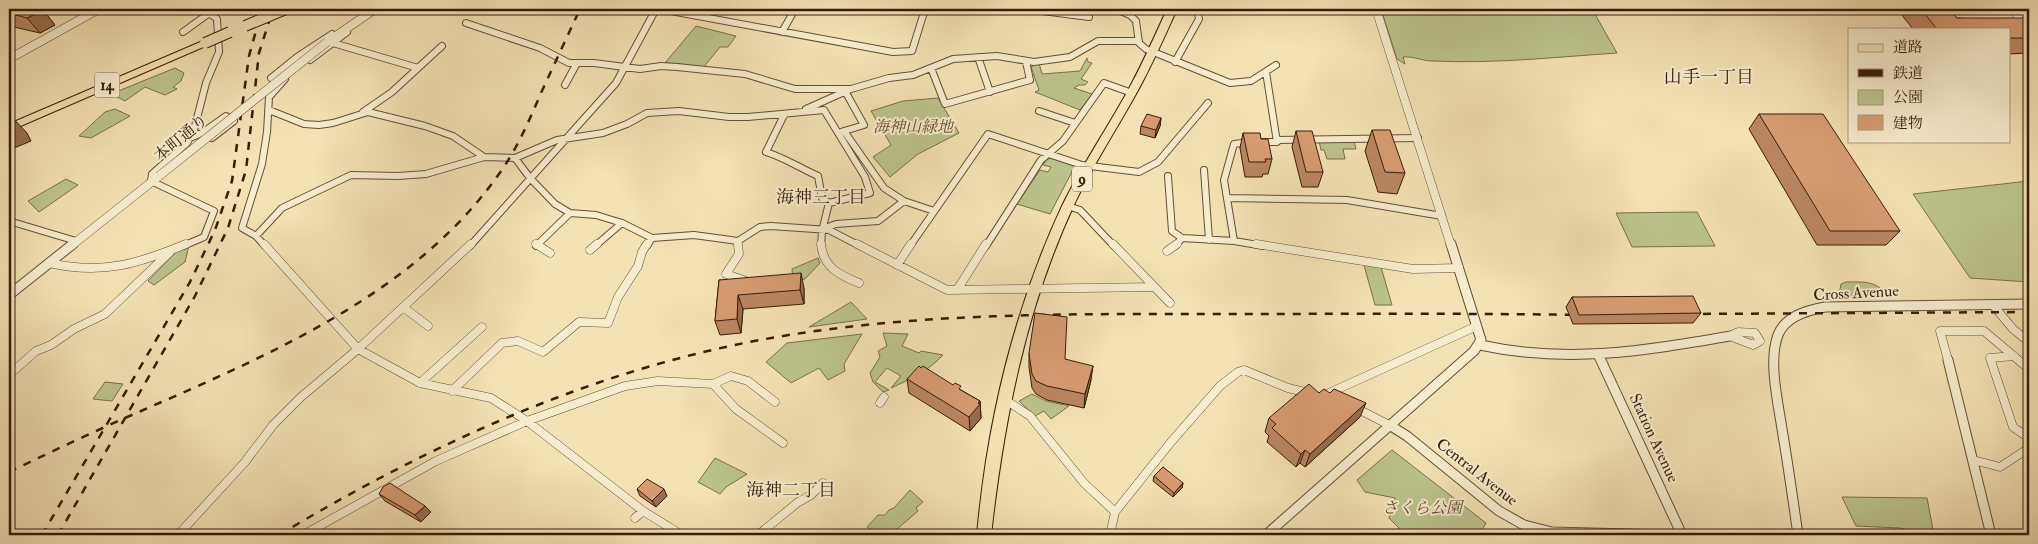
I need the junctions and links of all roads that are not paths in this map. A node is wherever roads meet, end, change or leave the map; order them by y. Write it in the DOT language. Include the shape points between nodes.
graph roads {
  1 [pos="99,9"];
  2 [pos="190,9"];
  3 [pos="286,9"];
  4 [pos="375,9"];
  5 [pos="640,9"];
  6 [pos="795,9"];
  7 [pos="925,9"];
  8 [pos="1027,9"];
  9 [pos="1116,9"];
  10 [pos="1172,9"];
  11 [pos="1197,9"];
  12 [pos="1376,9"];
  13 [pos="2012,9"];
  14 [pos="2029,9"];
  15 [pos="657,10"];
  16 [pos="208,14"];
  17 [pos="1089,17"];
  18 [pos="362,18"];
  19 [pos="466,23"];
  20 [pos="352,25"];
  21 [pos="2029,28"];
  22 [pos="183,32"];
  23 [pos="782,32"];
  24 [pos="1139,41"];
  25 [pos="330,43"];
  26 [pos="442,46"];
  27 [pos="1152,53"];
  28 [pos="978,57"];
  29 [pos="9,59"];
  30 [pos="1026,62"];
  31 [pos="1175,62"];
  32 [pos="577,63"];
  33 [pos="1276,65"];
  34 [pos="418,68"];
  35 [pos="625,68"];
  36 [pos="931,68"];
  37 [pos="1266,72"];
  38 [pos="271,78"];
  39 [pos="565,86"];
  40 [pos="848,90"];
  41 [pos="990,92"];
  42 [pos="1132,92"];
  43 [pos="1208,103"];
  44 [pos="269,110"];
  45 [pos="802,111"];
  46 [pos="1039,111"];
  47 [pos="362,113"];
  48 [pos="784,116"];
  49 [pos="1075,123"];
  50 [pos="9,128"];
  51 [pos="841,132"];
  52 [pos="190,138"];
  53 [pos="569,138"];
  54 [pos="1418,138"];
  55 [pos="1276,140"];
  56 [pos="1049,154"];
  57 [pos="484,157"];
  58 [pos="515,158"];
  59 [pos="1089,166"];
  60 [pos="1204,170"];
  61 [pos="1168,176"];
  62 [pos="155,178"];
  63 [pos="530,178"];
  64 [pos="1227,198"];
  65 [pos="904,201"];
  66 [pos="829,204"];
  67 [pos="1068,206"];
  68 [pos="934,212"];
  69 [pos="570,213"];
  70 [pos="1442,216"];
  71 [pos="9,221"];
  72 [pos="622,222"];
  73 [pos="820,230"];
  74 [pos="256,236"];
  75 [pos="652,238"];
  76 [pos="1182,238"];
  77 [pos="1209,240"];
  78 [pos="76,241"];
  79 [pos="738,241"];
  80 [pos="1234,241"];
  81 [pos="172,250"];
  82 [pos="590,250"];
  83 [pos="1167,252"];
  84 [pos="550,253"];
  85 [pos="49,262"];
  86 [pos="896,265"];
  87 [pos="1459,268"];
  88 [pos="750,282"];
  89 [pos="859,283"];
  90 [pos="1154,287"];
  91 [pos="1033,289"];
  92 [pos="957,290"];
  93 [pos="9,295"];
  94 [pos="1170,303"];
  95 [pos="1993,304"];
  96 [pos="2029,304"];
  97 [pos="403,307"];
  98 [pos="428,326"];
  99 [pos="1477,326"];
  100 [pos="482,327"];
  101 [pos="1730,336"];
  102 [pos="2029,342"];
  103 [pos="1480,345"];
  104 [pos="358,349"];
  105 [pos="1598,354"];
  106 [pos="2014,356"];
  107 [pos="1948,360"];
  108 [pos="2029,369"];
  109 [pos="9,375"];
  110 [pos="420,384"];
  111 [pos="713,384"];
  112 [pos="452,391"];
  113 [pos="1326,394"];
  114 [pos="1003,399"];
  115 [pos="775,402"];
  116 [pos="526,421"];
  117 [pos="1391,426"];
  118 [pos="2029,438"];
  119 [pos="783,443"];
  120 [pos="2029,448"];
  121 [pos="1972,460"];
  122 [pos="823,483"];
  123 [pos="642,511"];
  124 [pos="1115,512"];
  125 [pos="635,518"];
  126 [pos="178,535"];
  127 [pos="304,535"];
  128 [pos="682,535"];
  129 [pos="758,535"];
  130 [pos="984,535"];
  131 [pos="1110,535"];
  132 [pos="1266,535"];
  133 [pos="1669,535"];
  134 [pos="1682,535"];
  135 [pos="1738,535"];
  136 [pos="1798,535"];
  137 [pos="1878,535"];
  138 [pos="1991,535"];
  1 -- 29 [label="street"];
  2 -- 16 [label="street"];
  3 -- 50 [label="main road, 14, bridge"];
  4 -- 18 [label="street, 本町通り"];
  5 -- 15 [label="street"];
  6 -- 23 [label="street"];
  7 -- 23 [label="street" via="912,51 873,50"];
  8 -- 17 [label="street"];
  9 -- 24 [label="street" via="1134,17 1139,24"];
  10 -- 27 [label="main road, 9"];
  11 -- 31 [label="street" via="1199,19"];
  12 -- 54 [label="street"];
  13 -- 14 [label="street"];
  13 -- 21 [label="street"];
  15 -- 23 [label="street"];
  15 -- 35 [label="street"];
  16 -- 22 [label="street"];
  16 -- 52 [label="street" via="217,19 220,46"];
  18 -- 20 [label="street, 本町通り"];
  18 -- 25 [label="street"];
  19 -- 32 [label="street" via="532,45 569,63"];
  20 -- 25 [label="street, 本町通り"];
  20 -- 38 [label="street" via="324,39"];
  24 -- 27 [label="street"];
  24 -- 30 [label="street" via="1098,41 1060,60"];
  25 -- 34 [label="street"];
  25 -- 44 [label="street" via="280,84 269,97"];
  25 -- 62 [label="street, 本町通り, bridge" via="282,76"];
  26 -- 34 [label="street"];
  27 -- 31 [label="street"];
  27 -- 42 [label="main road, 9"];
  28 -- 30 [label="street" via="997,56"];
  28 -- 36 [label="street" via="953,59"];
  28 -- 41 [label="street"];
  30 -- 41 [label="street" via="1030,80"];
  31 -- 37 [label="street" via="1230,83 1247,83"];
  32 -- 35 [label="street"];
  32 -- 39 [label="street"];
  33 -- 37 [label="street"];
  34 -- 47 [label="street"];
  35 -- 40 [label="street" via="677,67 745,74 795,89"];
  35 -- 53 [label="street"];
  36 -- 40 [label="street"];
  36 -- 41 [label="street" via="945,104"];
  37 -- 55 [label="street"];
  40 -- 45 [label="street"];
  40 -- 51 [label="street" via="864,125"];
  42 -- 49 [label="street" via="1104,83"];
  42 -- 59 [label="main road, 9"];
  43 -- 59 [label="street" via="1153,166 1139,172"];
  44 -- 47 [label="street" via="304,124 319,125"];
  44 -- 74 [label="street" via="265,153 242,228"];
  45 -- 48 [label="street"];
  45 -- 51 [label="street" via="824,110"];
  46 -- 49 [label="street"];
  47 -- 57 [label="street" via="425,126 453,136"];
  48 -- 53 [label="street" via="729,117 679,111 647,112 603,133"];
  48 -- 66 [label="street" via="766,152 785,158 818,176 822,198"];
  49 -- 56 [label="street"];
  51 -- 65 [label="street" via="880,184"];
  51 -- 66 [label="street" via="866,177 870,193"];
  52 -- 62 [label="street" via="152,174"];
  52 -- 62 [label="street" via="226,116 234,121 161,178"];
  53 -- 58 [label="street"];
  53 -- 63 [label="street"];
  54 -- 55 [label="street"];
  54 -- 70 [label="street"];
  55 -- 64 [label="street" via="1234,144 1224,180"];
  56 -- 59 [label="street"];
  56 -- 68 [label="street" via="988,134"];
  56 -- 92 [label="street" via="1041,160"];
  57 -- 58 [label="street"];
  57 -- 74 [label="street" via="426,174 351,175 282,208"];
  58 -- 63 [label="street"];
  59 -- 67 [label="main road, 9"];
  60 -- 77 [label="street"];
  61 -- 76 [label="street" via="1172,231"];
  62 -- 78 [label="street, 本町通り"];
  62 -- 81 [label="street" via="214,211 204,237"];
  63 -- 69 [label="street" via="555,204"];
  63 -- 97 [label="street" via="478,238"];
  64 -- 70 [label="street" via="1347,200"];
  64 -- 80 [label="street"];
  65 -- 68 [label="street"];
  65 -- 73 [label="street" via="876,222 832,224"];
  66 -- 73 [label="street"];
  67 -- 90 [label="street" via="1080,210"];
  67 -- 91 [label="main road, 9"];
  68 -- 86 [label="street"];
  69 -- 72 [label="street"];
  69 -- 84 [label="street" via="535,244"];
  70 -- 87 [label="street"];
  71 -- 78 [label="street"];
  72 -- 75 [label="street"];
  72 -- 82 [label="street"];
  73 -- 79 [label="street" via="760,227"];
  73 -- 86 [label="street" via="829,230"];
  73 -- 89 [label="street" via="821,256 828,266 839,276"];
  74 -- 104 [label="street"];
  75 -- 79 [label="street" via="694,235"];
  75 -- 112 [label="street" via="618,297 608,323 579,322 543,352 509,339"];
  76 -- 77 [label="street"];
  76 -- 83 [label="street"];
  77 -- 80 [label="street"];
  78 -- 85 [label="street, 本町通り"];
  79 -- 88 [label="street" via="739,254 726,274"];
  80 -- 87 [label="street" via="1413,269"];
  81 -- 85 [label="street" via="114,267 91,270"];
  81 -- 109 [label="street" via="105,314 74,329 51,346 36,351"];
  85 -- 93 [label="street, 本町通り"];
  86 -- 92 [label="street" via="947,290"];
  87 -- 99 [label="street"];
  90 -- 91 [label="street"];
  90 -- 94 [label="street"];
  91 -- 92 [label="street"];
  91 -- 114 [label="main road, 9"];
  95 -- 96 [label="street, Cross Avenue"];
  95 -- 102 [label="street" via="2013,329"];
  95 -- 136 [label="street, Cross Avenue" via="1825,307 1804,311 1782,327 1775,340 1775,379"];
  97 -- 98 [label="street"];
  97 -- 104 [label="street"];
  99 -- 103 [label="street"];
  99 -- 113 [label="street"];
  100 -- 110 [label="street"];
  101 -- 105 [label="street" via="1625,353"];
  103 -- 105 [label="street" via="1519,354"];
  103 -- 117 [label="street"];
  104 -- 110 [label="street"];
  104 -- 126 [label="street" via="273,425 245,462"];
  105 -- 134 [label="street, Station Avenue"];
  106 -- 107 [label="street" via="1984,331 1940,331"];
  106 -- 108 [label="street"];
  106 -- 118 [label="street" via="1990,358 2014,428"];
  107 -- 121 [label="street"];
  110 -- 112 [label="street"];
  111 -- 115 [label="street" via="731,376 745,379"];
  111 -- 116 [label="street" via="658,381 634,384"];
  111 -- 119 [label="street" via="736,409"];
  112 -- 116 [label="street" via="491,398"];
  113 -- 117 [label="street"];
  113 -- 124 [label="street" via="1299,392 1244,370 1238,372 1202,406"];
  114 -- 124 [label="street" via="1030,416 1084,482"];
  114 -- 130 [label="main road, 9"];
  116 -- 123 [label="street"];
  116 -- 127 [label="street" via="436,461"];
  117 -- 132 [label="street"];
  117 -- 133 [label="street, Central Avenue" via="1500,511 1524,525 1552,532"];
  120 -- 121 [label="street" via="2000,466"];
  121 -- 138 [label="street"];
  122 -- 129 [label="street"];
  123 -- 125 [label="street"];
  123 -- 128 [label="street"];
  124 -- 131 [label="street"];
  135 -- 136 [label="street"];
  136 -- 137 [label="street"];
}
